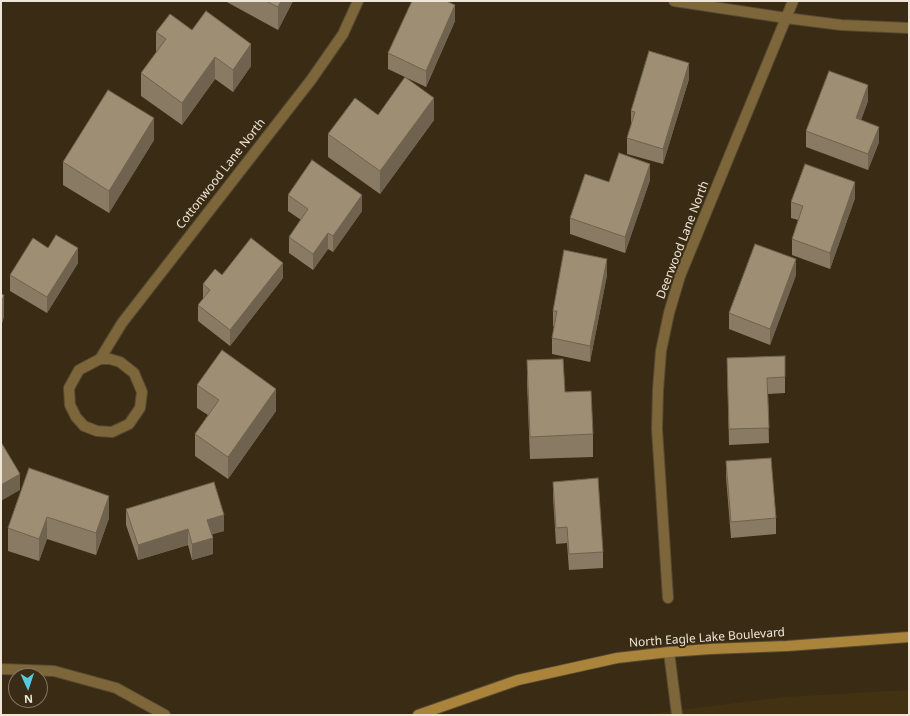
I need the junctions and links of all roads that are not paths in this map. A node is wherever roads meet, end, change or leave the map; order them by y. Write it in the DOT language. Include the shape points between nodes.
graph roads {
  1 [pos="358,1"];
  2 [pos="674,1"];
  3 [pos="793,1"];
  4 [pos="786,18"];
  5 [pos="909,28"];
  6 [pos="100,359"];
  7 [pos="668,598"];
  8 [pos="909,637"];
  9 [pos="669,652"];
  10 [pos="1,668"];
  11 [pos="165,715"];
  12 [pos="418,715"];
  13 [pos="677,715"];
  1 -- 6 [label="street, Cottonwood Lane North" via="343,34 329,54 122,323"];
  2 -- 4 [label="street"];
  3 -- 4 [label="street, Deerwood Lane North"];
  4 -- 5 [label="street" via="841,25"];
  4 -- 7 [label="street, Deerwood Lane North" via="680,276 661,351 657,428"];
  6 -- 6 [label="street" via="79,370 69,388 70,405 84,426 97,431 112,432 129,424 140,408 142,392 134,372 120,362"];
  8 -- 9 [label="street, North Eagle Lake Boulevard"];
  9 -- 12 [label="street, North Eagle Lake Boulevard" via="617,658 518,680"];
  9 -- 13 [label="street"];
  10 -- 11 [label="street" via="54,671 116,688"];
}
